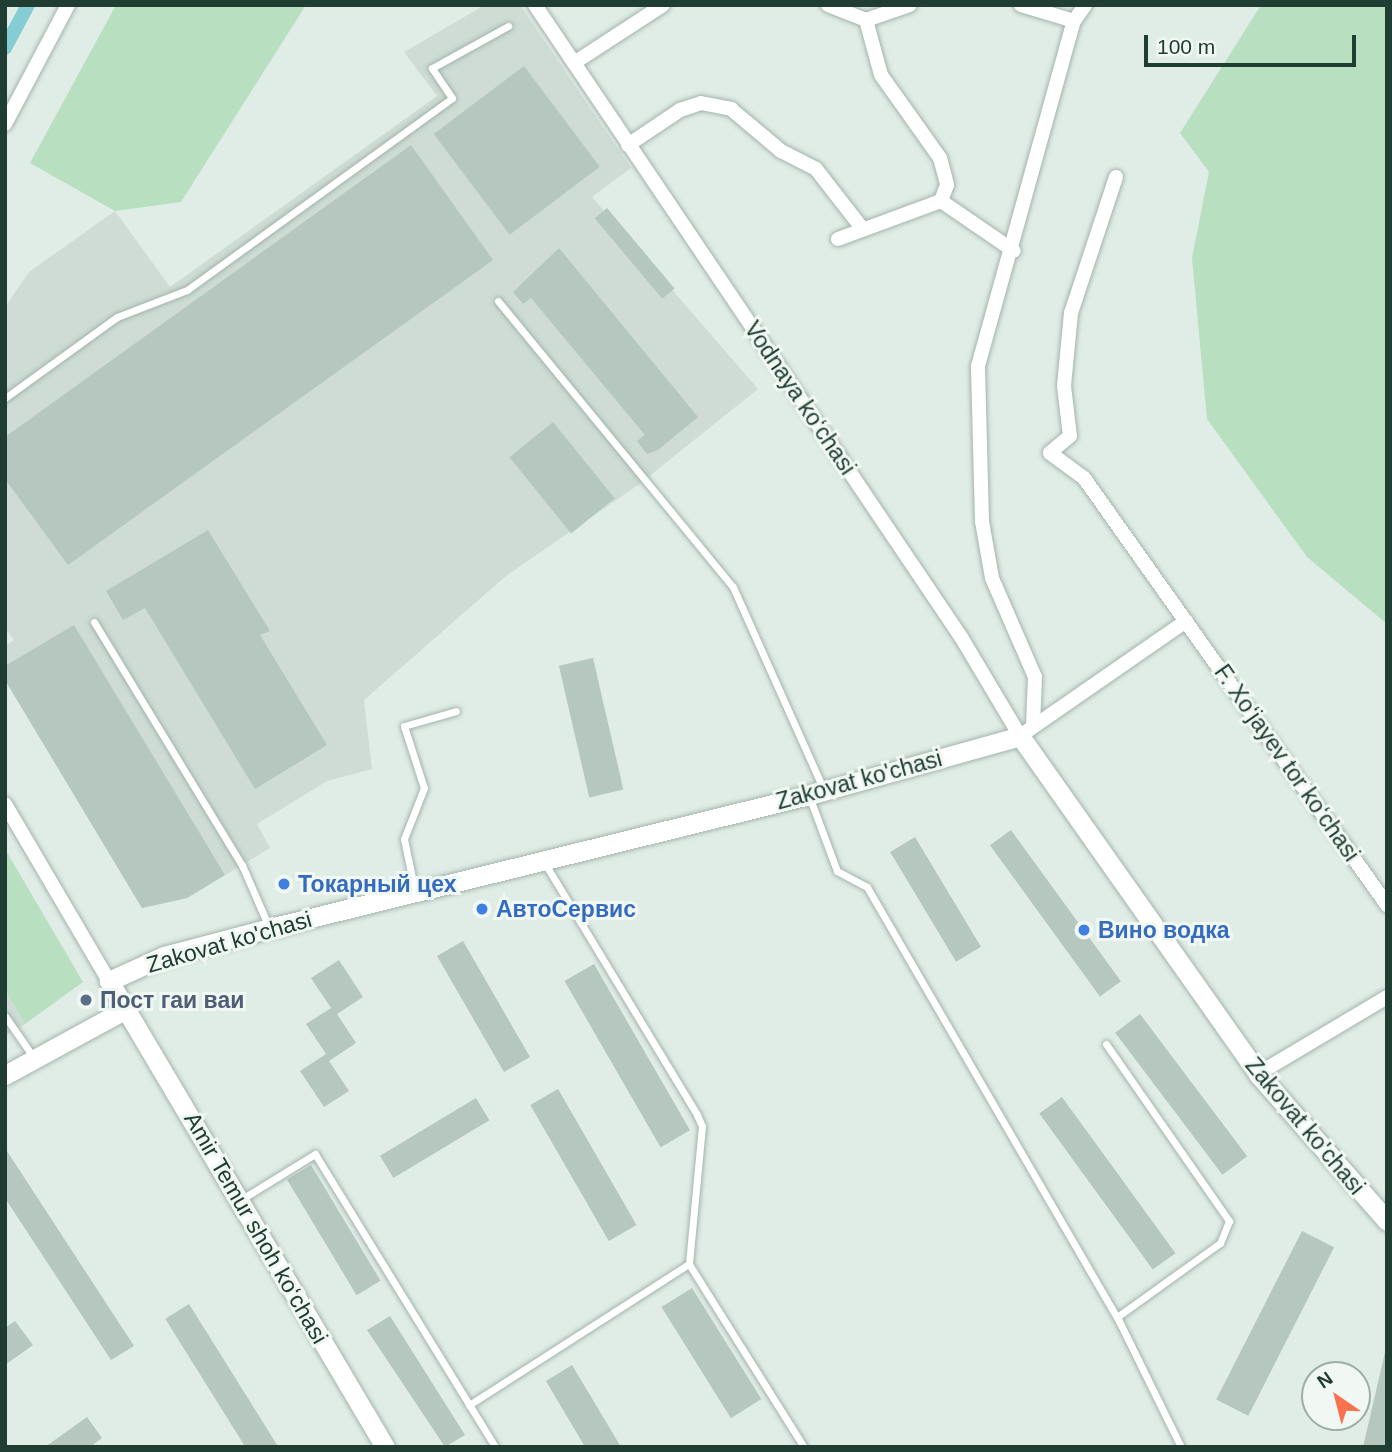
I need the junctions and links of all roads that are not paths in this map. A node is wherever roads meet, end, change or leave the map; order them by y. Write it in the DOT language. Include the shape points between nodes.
graph roads {
  1 [pos="68,5"];
  2 [pos="535,5"];
  3 [pos="663,5"];
  4 [pos="828,5"];
  5 [pos="910,5"];
  6 [pos="1021,5"];
  7 [pos="1085,5"];
  8 [pos="646,10"];
  9 [pos="866,20"];
  10 [pos="1074,21"];
  11 [pos="508,26"];
  12 [pos="574,63"];
  13 [pos="5,124"];
  14 [pos="628,145"];
  15 [pos="1116,177"];
  16 [pos="942,201"];
  17 [pos="862,228"];
  18 [pos="838,239"];
  19 [pos="1014,251"];
  20 [pos="498,301"];
  21 [pos="5,398"];
  22 [pos="1186,621"];
  23 [pos="94,622"];
  24 [pos="456,711"];
  25 [pos="1026,730"];
  26 [pos="816,793"];
  27 [pos="5,804"];
  28 [pos="544,862"];
  29 [pos="415,892"];
  30 [pos="1387,905"];
  31 [pos="270,928"];
  32 [pos="109,981"];
  33 [pos="1387,997"];
  34 [pos="126,1009"];
  35 [pos="5,1016"];
  36 [pos="1105,1044"];
  37 [pos="34,1059"];
  38 [pos="1258,1074"];
  39 [pos="5,1076"];
  40 [pos="241,1200"];
  41 [pos="1387,1221"];
  42 [pos="689,1264"];
  43 [pos="1117,1317"];
  44 [pos="469,1405"];
  45 [pos="386,1447"];
  46 [pos="495,1447"];
  47 [pos="804,1447"];
  48 [pos="1181,1447"];
  1 -- 13 [label="street"];
  2 -- 12 [label="street, Vodnaya ko‘chasi"];
  3 -- 8 [label="street"];
  4 -- 9 [label="street"];
  5 -- 9 [label="street"];
  6 -- 10 [label="street"];
  7 -- 10 [label="street"];
  8 -- 12 [label="street"];
  9 -- 16 [label="street" via="881,75 940,158 947,185"];
  10 -- 19 [label="street"];
  11 -- 21 [label="lane" via="432,68 452,98 187,290 117,317"];
  12 -- 14 [label="street, Vodnaya ko‘chasi"];
  14 -- 17 [label="street" via="680,110 701,103 731,109 781,150 816,169"];
  14 -- 25 [label="street, Vodnaya ko‘chasi"];
  15 -- 22 [label="street, F. Xo‘jayev tor ko‘chasi" via="1071,313 1064,386 1070,436 1050,453 1084,478"];
  16 -- 17 [label="street"];
  16 -- 19 [label="street"];
  17 -- 18 [label="street"];
  19 -- 25 [label="street" via="978,366 979,460 992,578 1035,677"];
  20 -- 26 [label="lane" via="733,587"];
  22 -- 25 [label="street"];
  22 -- 30 [label="street, F. Xo‘jayev tor ko‘chasi"];
  23 -- 31 [label="lane" via="242,865"];
  24 -- 29 [label="lane" via="404,726 424,788 404,839"];
  25 -- 26 [label="main road, Zakovat ko'chasi"];
  25 -- 38 [label="main road, Zakovat ko'chasi"];
  26 -- 28 [label="main road, Zakovat ko'chasi"];
  26 -- 43 [label="lane" via="837,872 867,887"];
  27 -- 32 [label="street"];
  28 -- 29 [label="main road, Zakovat ko'chasi"];
  28 -- 42 [label="lane" via="702,1126"];
  29 -- 31 [label="main road, Zakovat ko'chasi"];
  31 -- 32 [label="main road, Zakovat ko'chasi" via="164,956"];
  32 -- 34 [label="main road, Amir Temur shoh ko‘chasi"];
  33 -- 38 [label="street"];
  34 -- 37 [label="main road"];
  34 -- 40 [label="main road, Amir Temur shoh ko‘chasi"];
  35 -- 37 [label="lane"];
  36 -- 43 [label="lane" via="1229,1221 1220,1243"];
  37 -- 39 [label="main road"];
  38 -- 41 [label="main road, Zakovat ko'chasi"];
  40 -- 44 [label="lane" via="315,1154"];
  40 -- 45 [label="main road, Amir Temur shoh ko‘chasi"];
  42 -- 44 [label="lane"];
  42 -- 47 [label="lane"];
  43 -- 48 [label="lane"];
  44 -- 46 [label="lane"];
}
